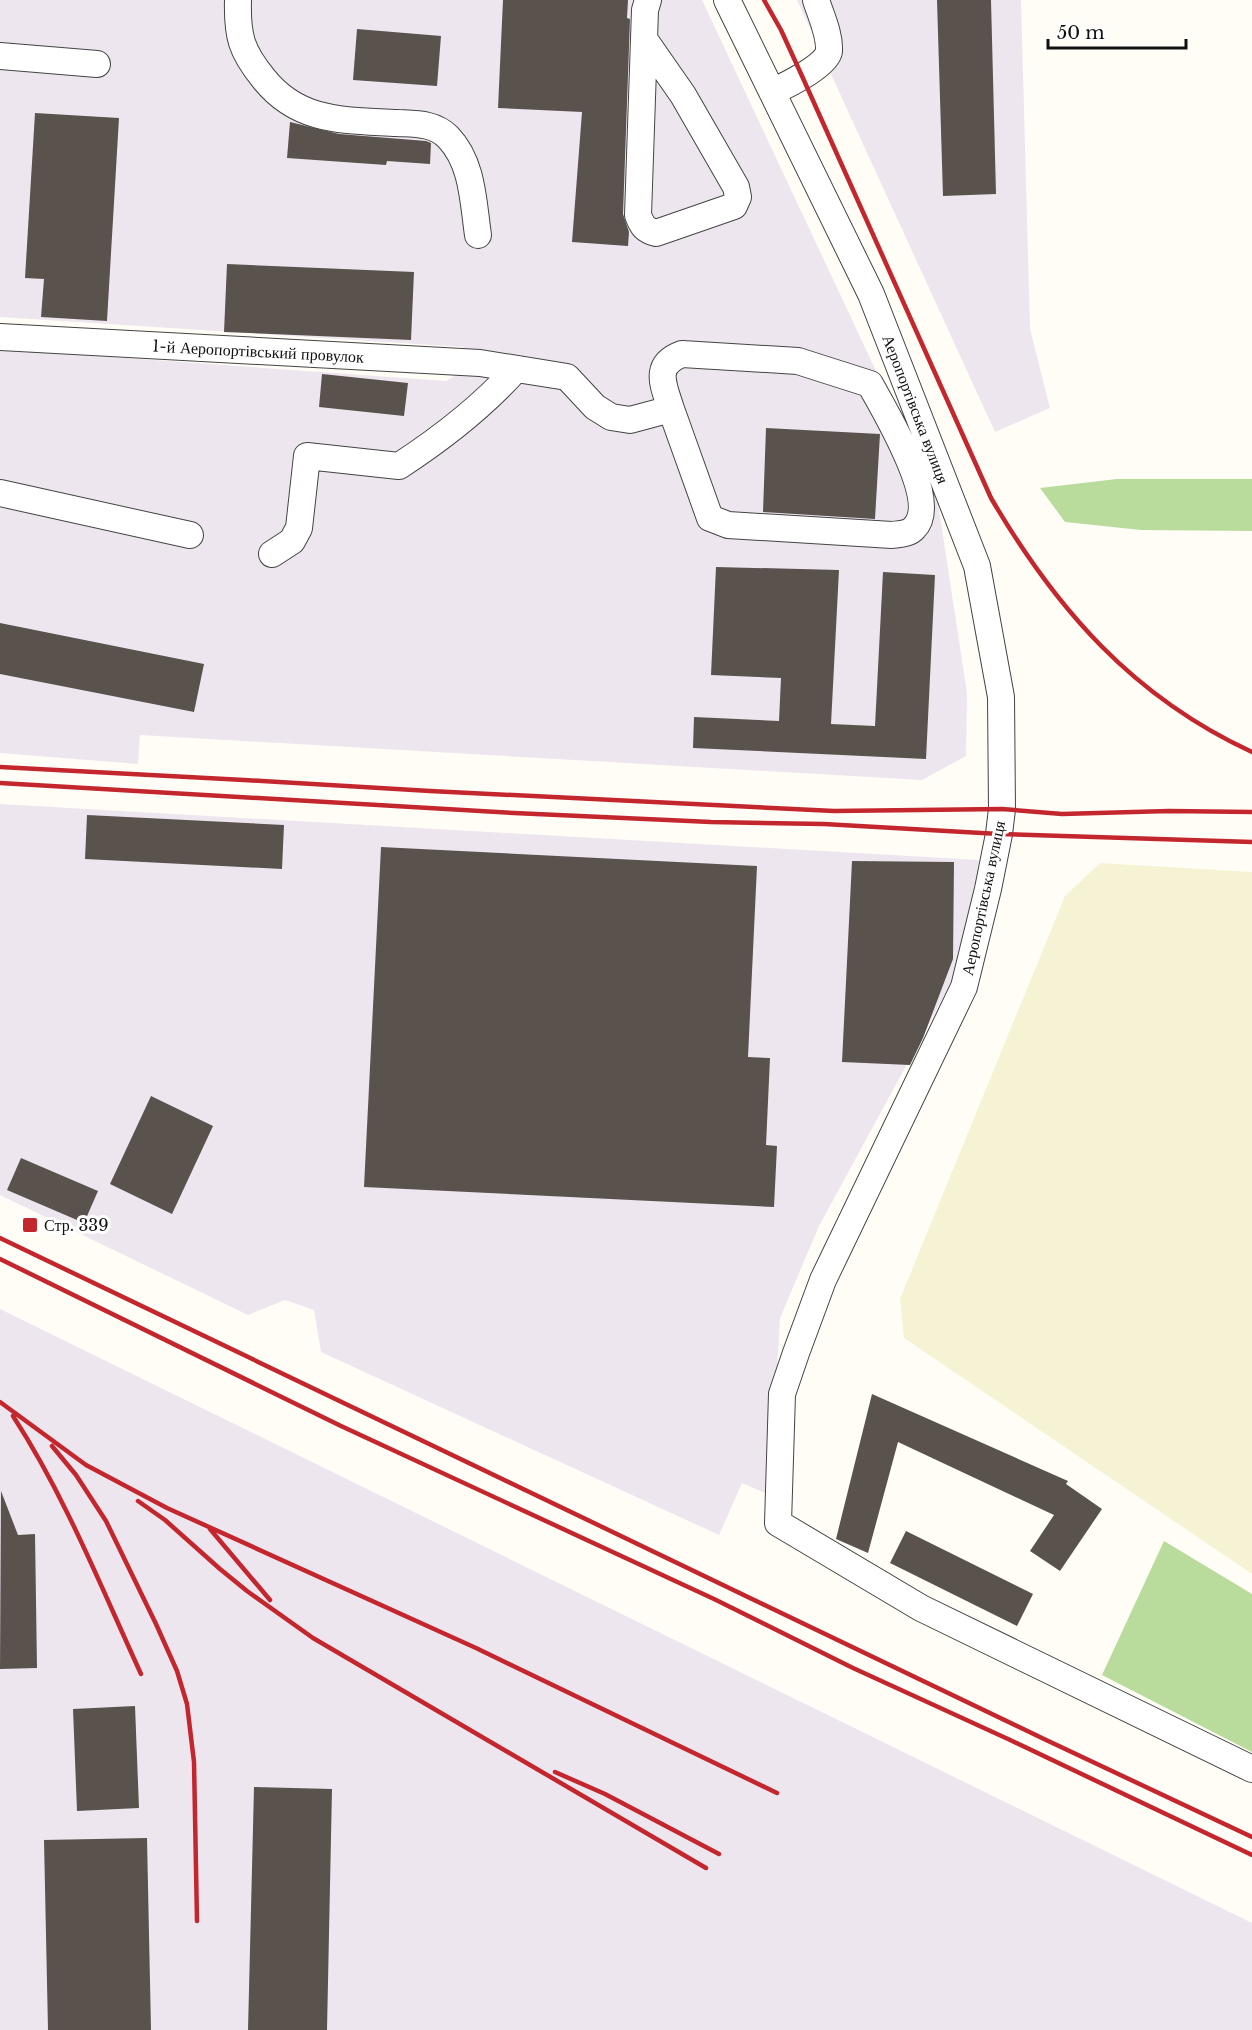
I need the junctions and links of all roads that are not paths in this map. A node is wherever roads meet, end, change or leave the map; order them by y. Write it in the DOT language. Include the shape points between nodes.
graph roads {
  1 [pos="238,0"];
  2 [pos="648,0"];
  3 [pos="727,0"];
  4 [pos="816,0"];
  5 [pos="644,39"];
  6 [pos="0,56"];
  7 [pos="97,64"];
  8 [pos="772,92"];
  9 [pos="478,235"];
  10 [pos="0,337"];
  11 [pos="516,369"];
  12 [pos="671,409"];
  13 [pos="0,493"];
  14 [pos="190,535"];
  15 [pos="272,554"];
  16 [pos="1252,1769"];
  1 -- 9 [label="street" via="237,26 251,63 274,92 298,109 343,119 420,124 448,137 468,170"];
  2 -- 5 [label="street"];
  3 -- 8 [label="street, Аеропортівська вулиця"];
  4 -- 8 [label="street" via="827,36 827,58"];
  5 -- 5 [label="street" via="638,215 642,225 656,233 734,206 738,197 683,95"];
  6 -- 7 [label="street"];
  8 -- 16 [label="street, Аеропортівська вулиця" via="872,294 977,566 1001,697 1002,809 988,889 964,987 823,1280 786,1384 778,1523 921,1608"];
  10 -- 11 [label="street, 1-й Аеропортівський провулок" via="480,363"];
  11 -- 12 [label="street, 1-й Аеропортівський провулок" via="567,377 611,417 630,420"];
  11 -- 15 [label="street" via="469,416 399,466 307,456 299,528 292,541"];
  12 -- 12 [label="street" via="711,518 719,523 892,535 914,528 920,518 922,507 916,475 870,384 798,361 682,354 674,357 662,372"];
  13 -- 14 [label="street"];
}
